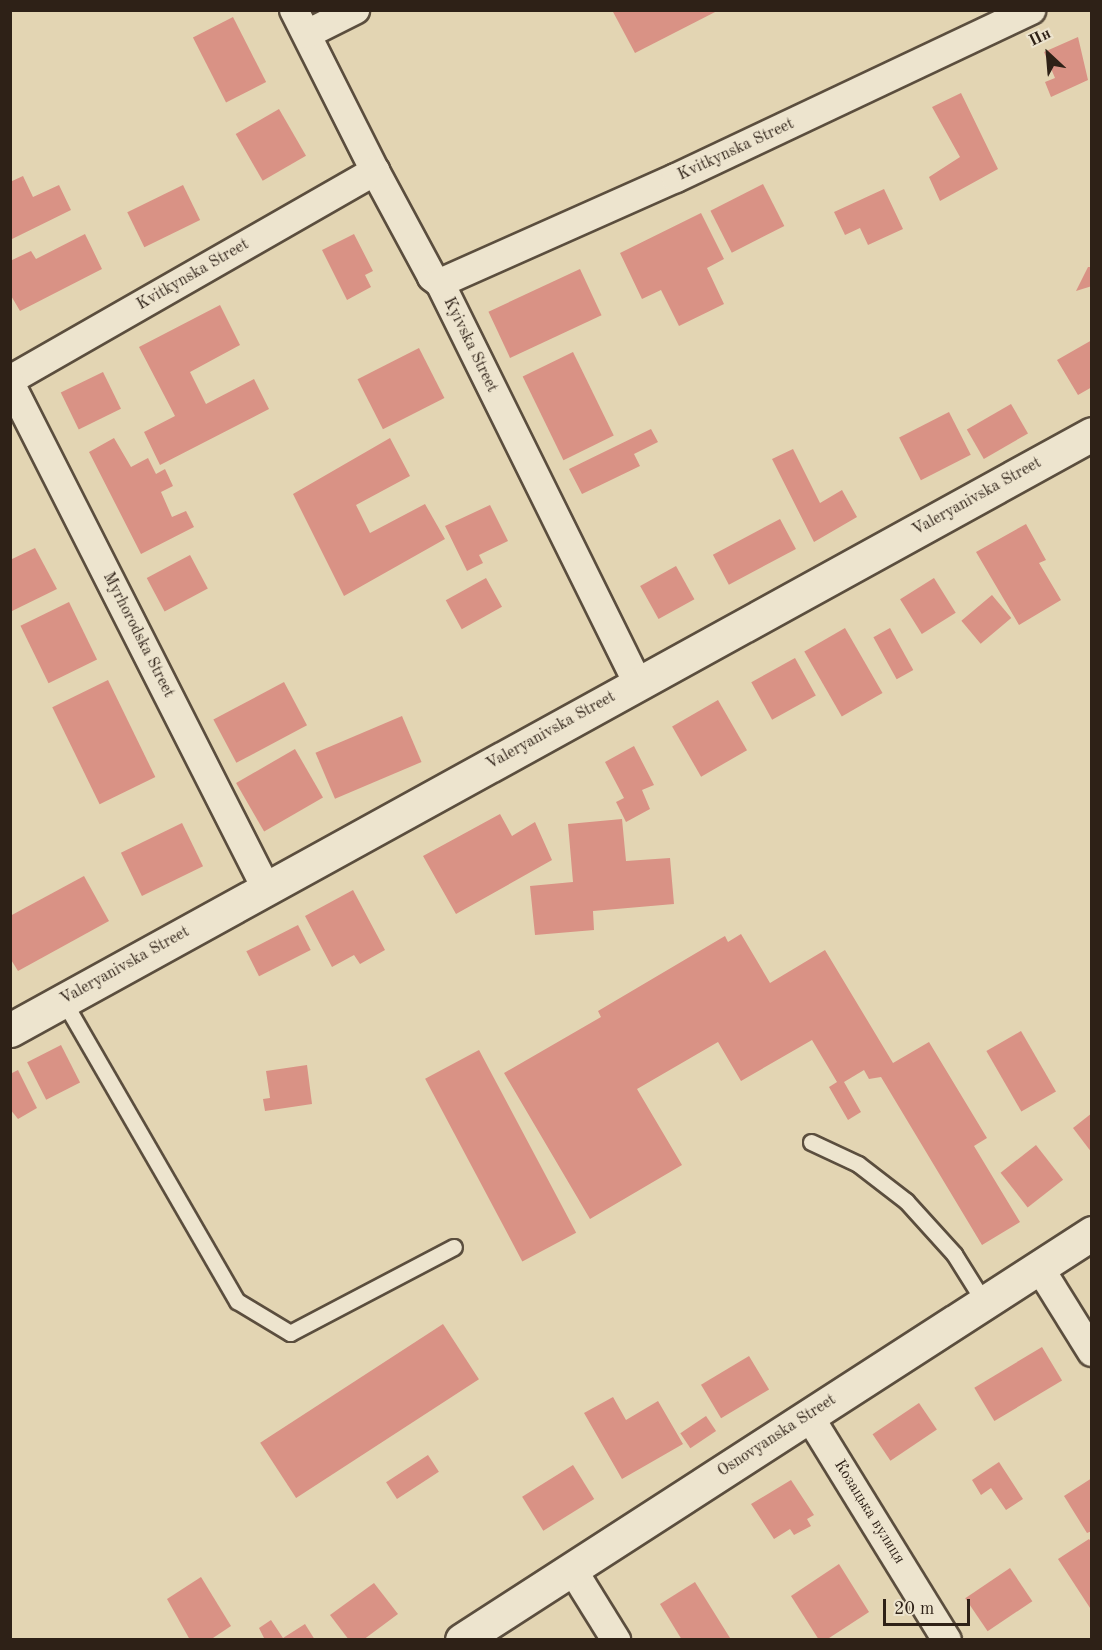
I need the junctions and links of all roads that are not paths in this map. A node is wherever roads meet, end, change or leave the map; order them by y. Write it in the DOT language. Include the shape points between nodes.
graph roads {
  1 [pos="356,10"];
  2 [pos="1031,10"];
  3 [pos="301,22"];
  4 [pos="375,171"];
  5 [pos="440,283"];
  6 [pos="10,381"];
  7 [pos="1092,434"];
  8 [pos="638,684"];
  9 [pos="266,888"];
  10 [pos="63,1000"];
  11 [pos="10,1030"];
  12 [pos="811,1142"];
  13 [pos="1092,1233"];
  14 [pos="454,1247"];
  15 [pos="1039,1267"];
  16 [pos="984,1302"];
  17 [pos="1092,1352"];
  18 [pos="809,1416"];
  19 [pos="572,1569"];
  20 [pos="462,1640"];
  21 [pos="616,1640"];
  22 [pos="947,1640"];
  1 -- 3 [label="street"];
  2 -- 5 [label="street, Kvitkynska Street" via="676,178"];
  3 -- 4 [label="street, Kyivska Street"];
  4 -- 5 [label="street, Kyivska Street" via="432,277"];
  4 -- 6 [label="street, Kvitkynska Street"];
  5 -- 8 [label="street, Kyivska Street"];
  6 -- 9 [label="street, Myrhorodska Street"];
  7 -- 8 [label="street, Valeryanivska Street"];
  8 -- 9 [label="street, Valeryanivska Street"];
  9 -- 10 [label="street, Valeryanivska Street"];
  10 -- 11 [label="street, Valeryanivska Street"];
  10 -- 14 [label="lane" via="237,1301 290,1333"];
  12 -- 16 [label="lane" via="858,1164 906,1201 954,1254"];
  13 -- 15 [label="street, Osnovyanska Street"];
  15 -- 16 [label="street, Osnovyanska Street"];
  15 -- 17 [label="street"];
  16 -- 18 [label="street, Osnovyanska Street"];
  18 -- 19 [label="street, Osnovyanska Street"];
  18 -- 22 [label="street, Козацька вулиця"];
  19 -- 20 [label="street, Osnovyanska Street"];
  19 -- 21 [label="street"];
}
